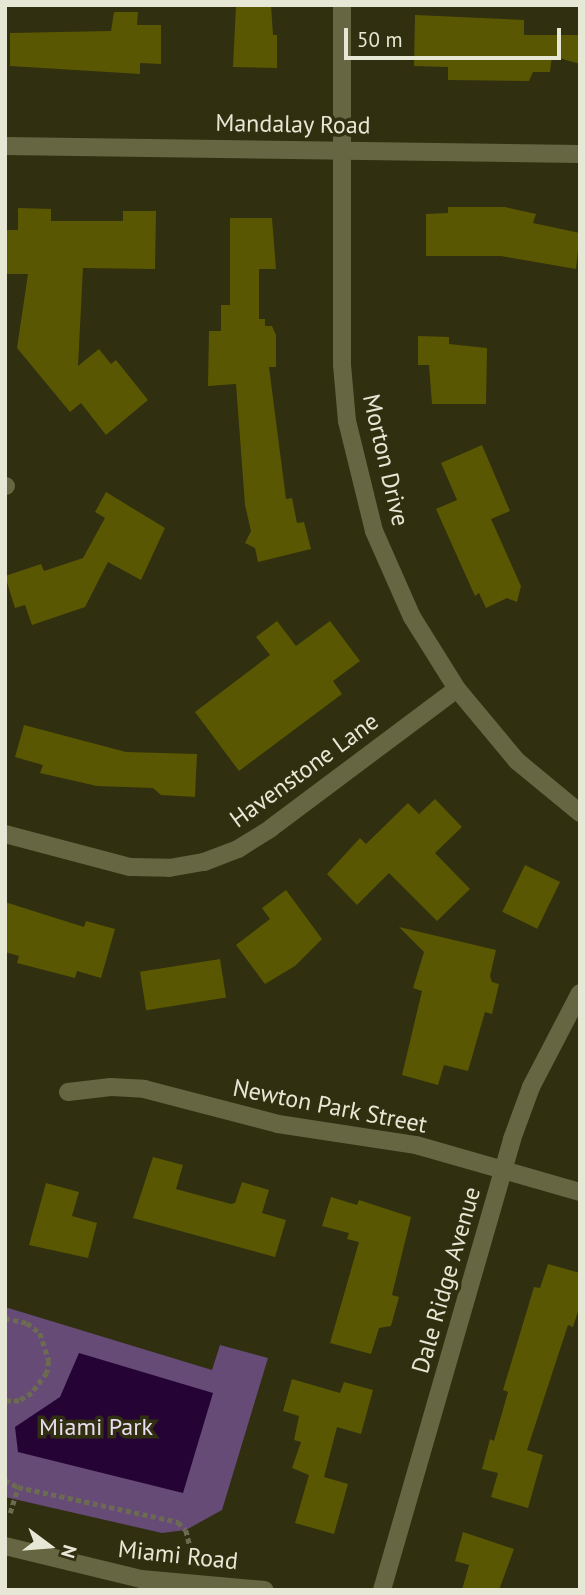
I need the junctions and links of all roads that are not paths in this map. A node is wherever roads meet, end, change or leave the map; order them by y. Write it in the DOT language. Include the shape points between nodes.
graph roads {
  1 [pos="342,5"];
  2 [pos="5,146"];
  3 [pos="343,150"];
  4 [pos="580,155"];
  5 [pos="457,689"];
  6 [pos="580,813"];
  7 [pos="5,834"];
  8 [pos="580,993"];
  9 [pos="68,1092"];
  10 [pos="504,1169"];
  11 [pos="580,1192"];
  12 [pos="5,1546"];
  13 [pos="265,1590"];
  14 [pos="382,1590"];
  1 -- 3 [label="street, Morton Drive"];
  2 -- 3 [label="street, Mandalay Road"];
  3 -- 4 [label="street, Mandalay Road"];
  3 -- 5 [label="street, Morton Drive" via="342,365 359,477 393,578"];
  5 -- 6 [label="street, Morton Drive" via="517,761"];
  5 -- 7 [label="street, Havenstone Lane" via="271,828 239,849 204,862 169,868 130,867"];
  8 -- 10 [label="street, Dale Ridge Avenue" via="531,1087"];
  9 -- 10 [label="street, Newton Park Street" via="144,1089 264,1122 416,1146"];
  10 -- 11 [label="street, Newton Park Street"];
  10 -- 14 [label="street, Dale Ridge Avenue"];
  12 -- 13 [label="street, Miami Road" via="141,1579"];
}
